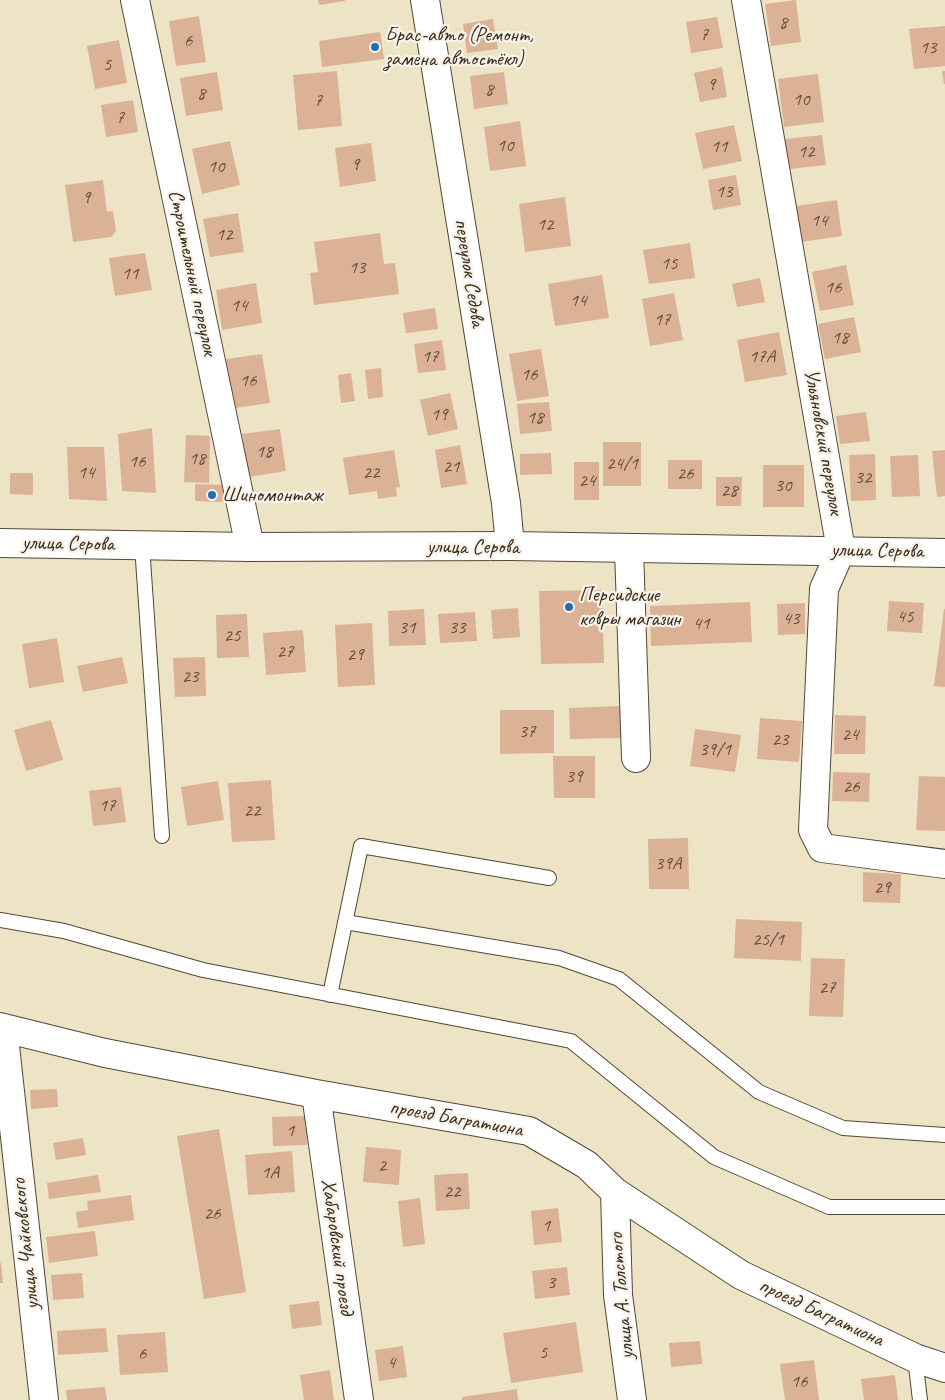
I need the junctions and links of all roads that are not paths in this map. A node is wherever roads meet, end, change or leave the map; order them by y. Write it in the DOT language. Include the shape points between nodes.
graph roads {
  1 [pos="135,0"];
  2 [pos="425,0"];
  3 [pos="746,0"];
  4 [pos="0,543"];
  5 [pos="142,545"];
  6 [pos="510,546"];
  7 [pos="250,547"];
  8 [pos="629,549"];
  9 [pos="841,550"];
  10 [pos="945,553"];
  11 [pos="636,758"];
  12 [pos="162,836"];
  13 [pos="945,864"];
  14 [pos="549,878"];
  15 [pos="0,920"];
  16 [pos="345,922"];
  17 [pos="330,995"];
  18 [pos="1,1027"];
  19 [pos="316,1094"];
  20 [pos="945,1135"];
  21 [pos="615,1192"];
  22 [pos="945,1207"];
  23 [pos="915,1358"];
  24 [pos="945,1368"];
  25 [pos="44,1400"];
  26 [pos="359,1400"];
  27 [pos="632,1400"];
  28 [pos="920,1400"];
  1 -- 7 [label="street, Строительный переулок"];
  2 -- 6 [label="street, переулок Седова" via="506,503"];
  3 -- 9 [label="street, Ульяновский переулок"];
  4 -- 5 [label="street, улица Серова"];
  5 -- 7 [label="street, улица Серова"];
  5 -- 12 [label="lane"];
  6 -- 7 [label="street, улица Серова"];
  6 -- 8 [label="street, улица Серова"];
  8 -- 9 [label="street, улица Серова"];
  8 -- 11 [label="street"];
  9 -- 10 [label="street, улица Серова"];
  9 -- 13 [label="street" via="824,589 813,830 822,848"];
  14 -- 16 [label="lane" via="361,846"];
  15 -- 17 [label="lane" via="64,932 203,970"];
  16 -- 17 [label="lane"];
  16 -- 20 [label="lane" via="559,958 619,979 759,1092 843,1128"];
  17 -- 22 [label="lane" via="571,1041 714,1157 829,1207"];
  18 -- 19 [label="street, проезд Багратиона" via="105,1053"];
  18 -- 25 [label="street, улица Чайковского"];
  19 -- 21 [label="street, проезд Багратиона" via="529,1131 587,1165"];
  19 -- 26 [label="street, Хабаровский проезд"];
  21 -- 23 [label="street, проезд Багратиона" via="741,1275"];
  21 -- 27 [label="street, улица А. Толстого" via="618,1295"];
  23 -- 24 [label="street, проезд Багратиона"];
  23 -- 28 [label="lane"];
}
